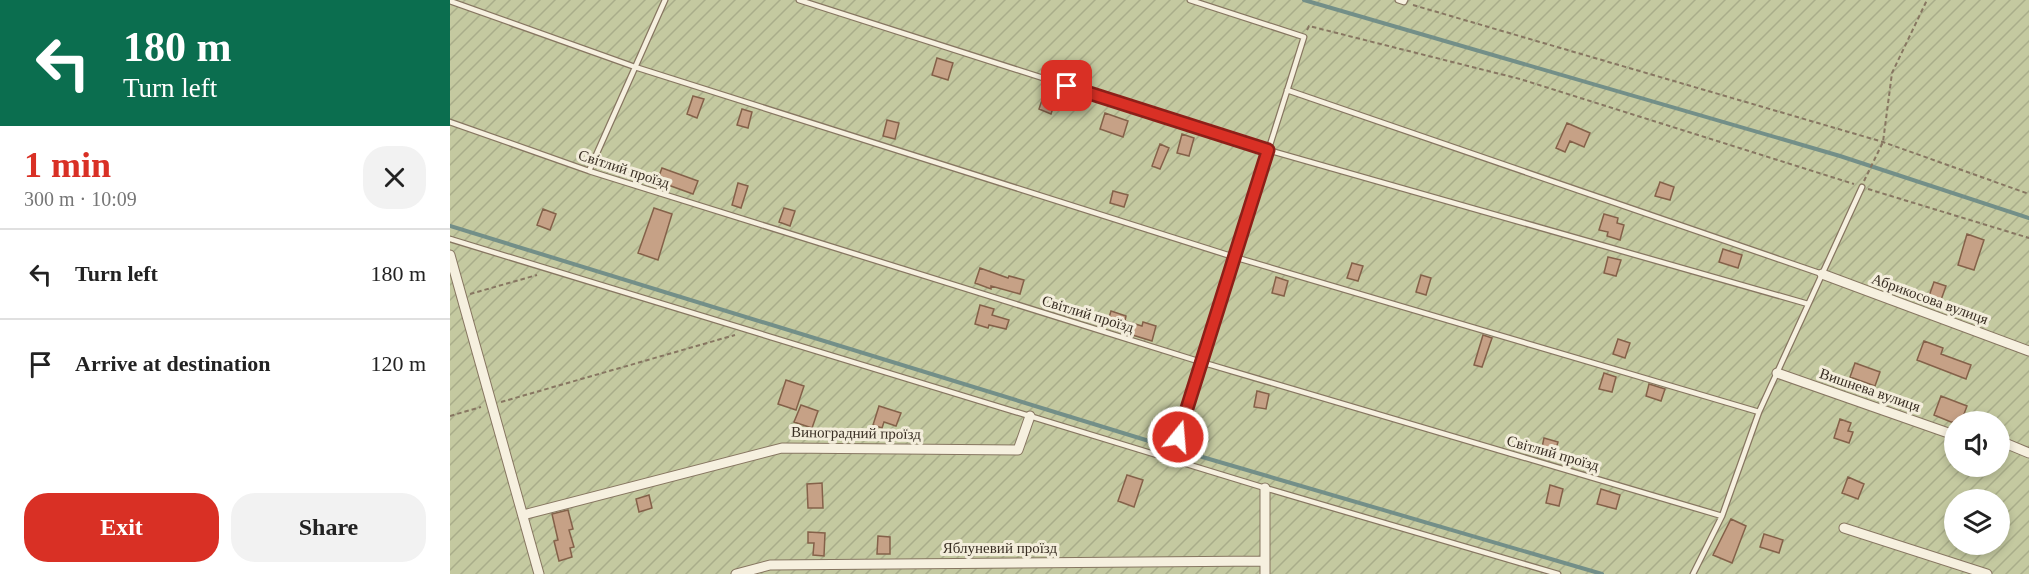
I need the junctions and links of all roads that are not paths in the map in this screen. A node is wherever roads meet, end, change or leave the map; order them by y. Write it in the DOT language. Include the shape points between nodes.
graph roads {
  1 [pos="665,0"];
  2 [pos="799,0"];
  3 [pos="1190,0"];
  4 [pos="1398,0"];
  5 [pos="450,1"];
  6 [pos="1404,1"];
  7 [pos="635,67"];
  8 [pos="1287,90"];
  9 [pos="450,122"];
  10 [pos="1268,150"];
  11 [pos="589,171"];
  12 [pos="1862,187"];
  13 [pos="450,239"];
  14 [pos="450,255"];
  15 [pos="1234,257"];
  16 [pos="1821,274"];
  17 [pos="462,296"];
  18 [pos="450,300"];
  19 [pos="1808,304"];
  20 [pos="2029,351"];
  21 [pos="1201,362"];
  22 [pos="1777,373"];
  23 [pos="1759,412"];
  24 [pos="1030,416"];
  25 [pos="1944,431"];
  26 [pos="1178,437"];
  27 [pos="2010,445"];
  28 [pos="2029,453"];
  29 [pos="1265,488"];
  30 [pos="523,515"];
  31 [pos="1722,516"];
  32 [pos="1844,528"];
  33 [pos="1265,561"];
  34 [pos="539,574"];
  35 [pos="736,574"];
  36 [pos="1265,574"];
  37 [pos="1558,574"];
  38 [pos="1693,574"];
  39 [pos="1987,574"];
  1 -- 7 [label="lane"];
  2 -- 10 [label="lane"];
  3 -- 8 [label="lane" via="1304,37"];
  4 -- 6 [label="lane"];
  5 -- 7 [label="lane"];
  7 -- 11 [label="lane"];
  7 -- 15 [label="lane"];
  8 -- 10 [label="lane"];
  8 -- 16 [label="lane"];
  9 -- 11 [label="lane, Світлий проїзд"];
  10 -- 15 [label="lane"];
  10 -- 19 [label="lane"];
  11 -- 21 [label="lane, Світлий проїзд"];
  12 -- 16 [label="lane"];
  13 -- 24 [label="lane"];
  14 -- 17 [label="street"];
  15 -- 21 [label="lane"];
  15 -- 23 [label="lane"];
  16 -- 19 [label="lane"];
  16 -- 20 [label="street, Абрикосова вулиця"];
  17 -- 18 [label="street"];
  17 -- 30 [label="street"];
  19 -- 22 [label="lane"];
  21 -- 26 [label="lane"];
  21 -- 31 [label="lane, Світлий проїзд"];
  22 -- 23 [label="lane"];
  22 -- 25 [label="street, Вишнева вулиця"];
  23 -- 31 [label="lane"];
  24 -- 29 [label="lane"];
  24 -- 30 [label="street, Виноградний проїзд" via="1018,450 782,448"];
  27 -- 28 [label="street"];
  29 -- 33 [label="street"];
  29 -- 37 [label="lane"];
  30 -- 34 [label="street"];
  31 -- 38 [label="lane"];
  32 -- 39 [label="street"];
  33 -- 35 [label="street, Яблуневий проїзд" via="770,565"];
  33 -- 36 [label="street"];
}
